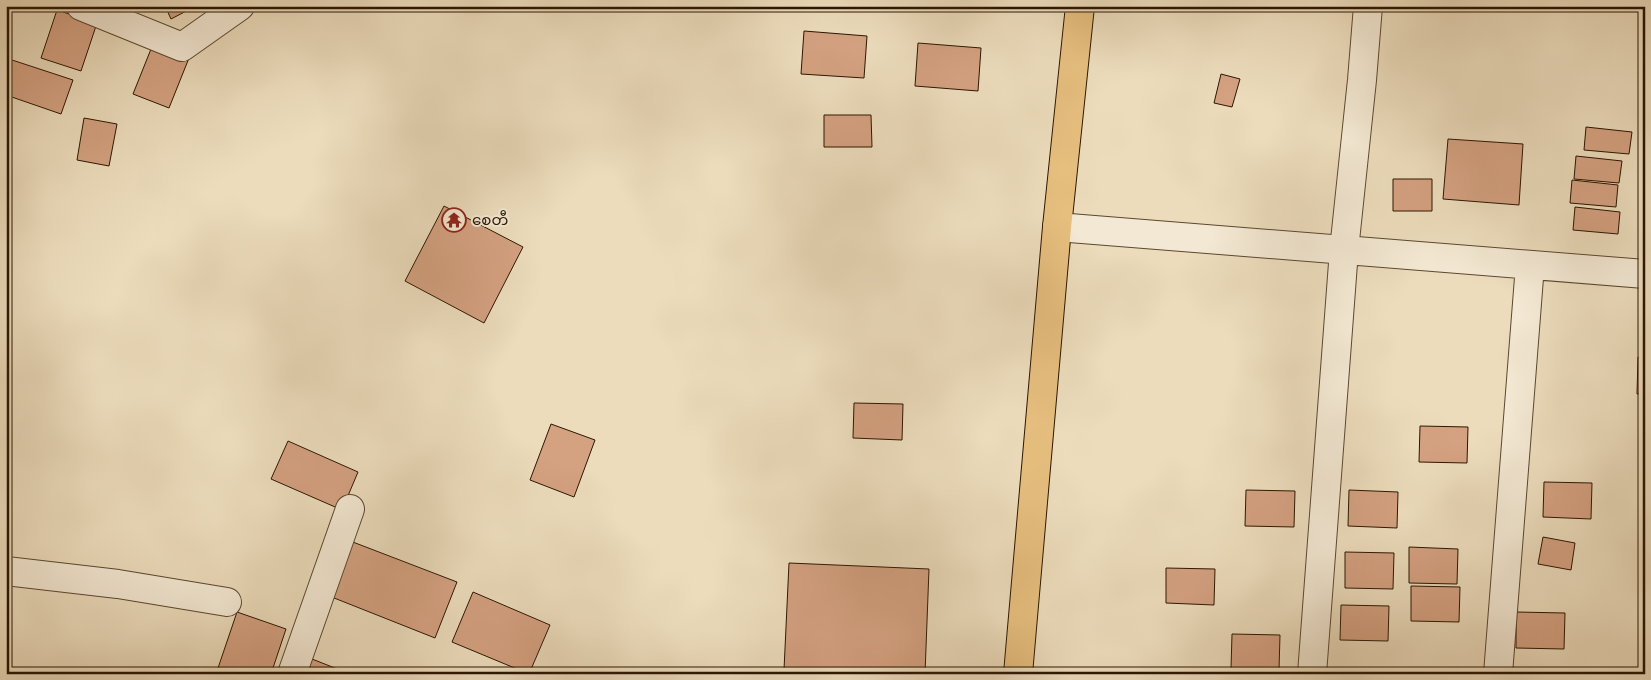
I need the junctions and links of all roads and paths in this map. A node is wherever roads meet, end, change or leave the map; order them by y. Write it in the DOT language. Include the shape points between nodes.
graph roads {
  1 [pos="81,6"];
  2 [pos="240,6"];
  3 [pos="1080,6"];
  4 [pos="1368,6"];
  5 [pos="1057,227"];
  6 [pos="1344,250"];
  7 [pos="1530,265"];
  8 [pos="1645,274"];
  9 [pos="350,509"];
  10 [pos="6,571"];
  11 [pos="227,602"];
  12 [pos="292,674"];
  13 [pos="1018,674"];
  14 [pos="1312,674"];
  15 [pos="1498,674"];
  1 -- 2 [label="street" via="182,46"];
  3 -- 5 [label="main road"];
  4 -- 6 [label="street"];
  5 -- 6 [label="street"];
  5 -- 13 [label="main road"];
  6 -- 7 [label="street"];
  6 -- 14 [label="street"];
  7 -- 8 [label="street"];
  7 -- 15 [label="street"];
  9 -- 12 [label="street"];
  10 -- 11 [label="street" via="118,584"];
}
